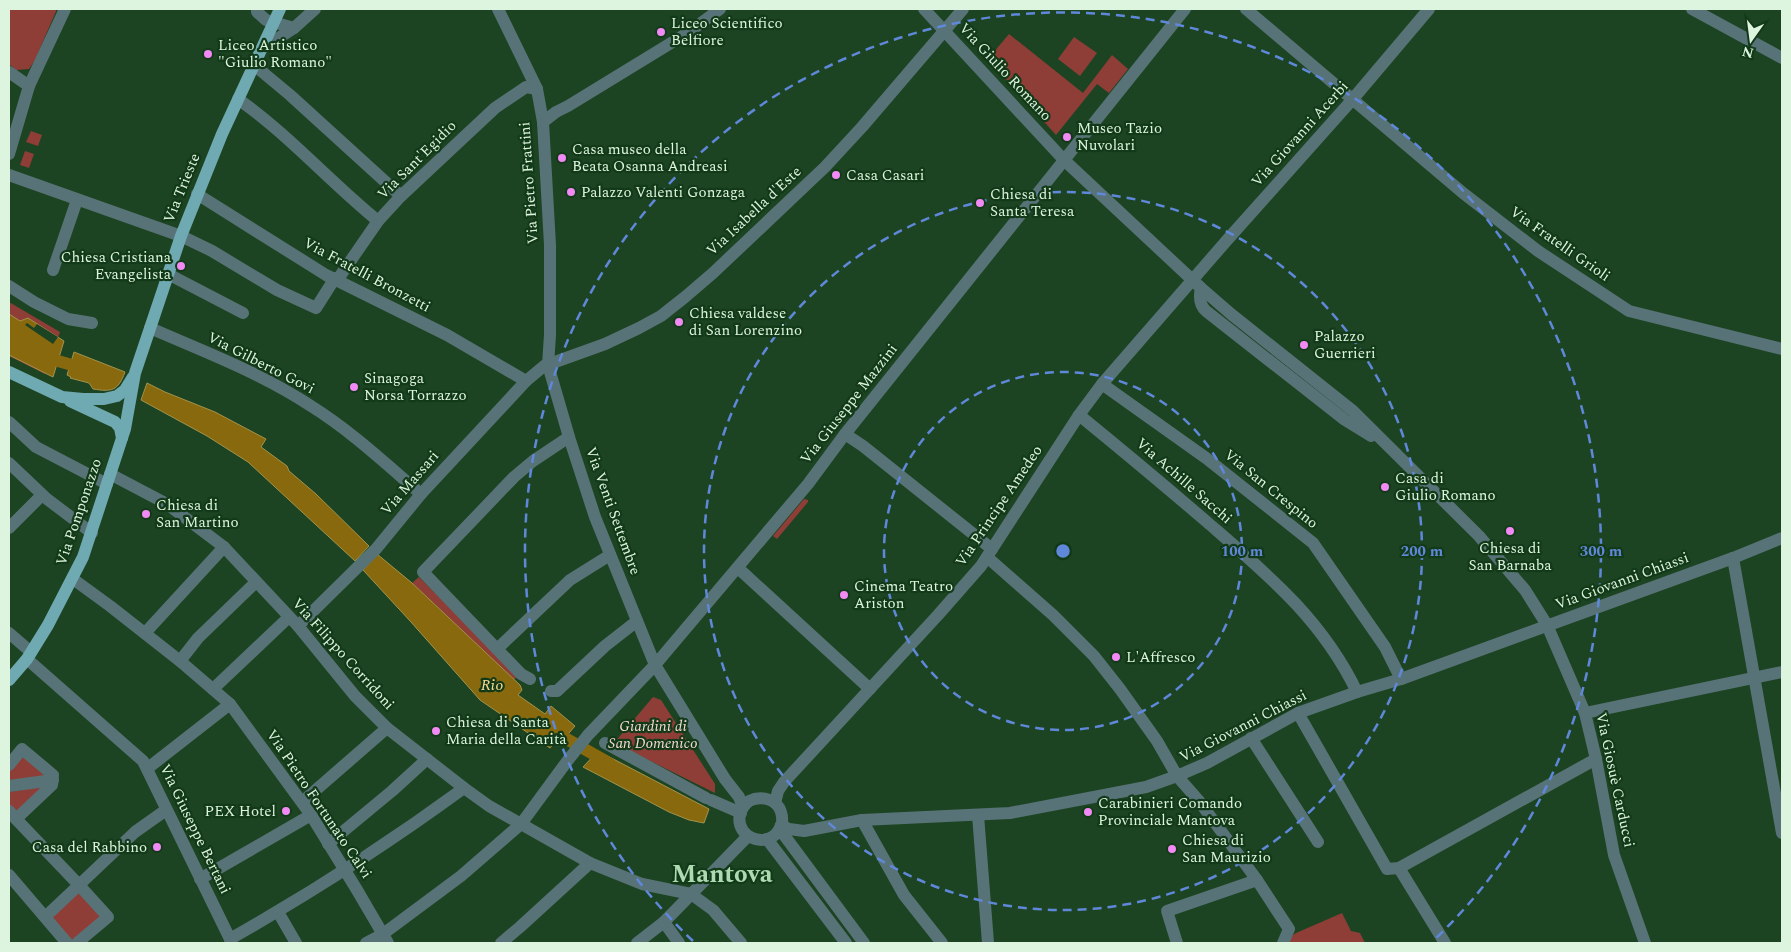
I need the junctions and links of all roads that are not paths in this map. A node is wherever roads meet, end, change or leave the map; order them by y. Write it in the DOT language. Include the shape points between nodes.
graph roads {
  1 [pos="65,9"];
  2 [pos="280,9"];
  3 [pos="316,9"];
  4 [pos="498,9"];
  5 [pos="720,9"];
  6 [pos="924,9"];
  7 [pos="963,9"];
  8 [pos="1185,9"];
  9 [pos="1246,9"];
  10 [pos="1430,9"];
  11 [pos="1692,9"];
  12 [pos="255,10"];
  13 [pos="274,22"];
  14 [pos="294,28"];
  15 [pos="944,30"];
  16 [pos="263,48"];
  17 [pos="1782,58"];
  18 [pos="254,65"];
  19 [pos="9,72"];
  20 [pos="29,86"];
  21 [pos="537,90"];
  22 [pos="238,99"];
  23 [pos="1352,100"];
  24 [pos="543,122"];
  25 [pos="9,154"];
  26 [pos="1064,160"];
  27 [pos="9,176"];
  28 [pos="197,194"];
  29 [pos="401,196"];
  30 [pos="78,200"];
  31 [pos="378,221"];
  32 [pos="181,236"];
  33 [pos="53,270"];
  34 [pos="168,274"];
  35 [pos="337,279"];
  36 [pos="1197,284"];
  37 [pos="9,286"];
  38 [pos="243,313"];
  39 [pos="92,324"];
  40 [pos="150,328"];
  41 [pos="1782,349"];
  42 [pos="548,365"];
  43 [pos="9,372"];
  44 [pos="135,373"];
  45 [pos="526,380"];
  46 [pos="1102,384"];
  47 [pos="62,397"];
  48 [pos="132,398"];
  49 [pos="1079,415"];
  50 [pos="9,422"];
  51 [pos="845,434"];
  52 [pos="568,437"];
  53 [pos="122,438"];
  54 [pos="1392,449"];
  55 [pos="9,463"];
  56 [pos="108,479"];
  57 [pos="421,494"];
  58 [pos="42,495"];
  59 [pos="9,528"];
  60 [pos="92,533"];
  61 [pos="1782,538"];
  62 [pos="224,547"];
  63 [pos="990,553"];
  64 [pos="610,555"];
  65 [pos="1733,558"];
  66 [pos="738,568"];
  67 [pos="73,579"];
  68 [pos="256,582"];
  69 [pos="637,621"];
  70 [pos="294,622"];
  71 [pos="1547,625"];
  72 [pos="9,633"];
  73 [pos="145,633"];
  74 [pos="497,649"];
  75 [pos="29,655"];
  76 [pos="180,661"];
  77 [pos="656,665"];
  78 [pos="1782,672"];
  79 [pos="1754,678"];
  80 [pos="530,679"];
  81 [pos="1401,679"];
  82 [pos="9,680"];
  83 [pos="213,689"];
  84 [pos="870,689"];
  85 [pos="552,691"];
  86 [pos="1357,692"];
  87 [pos="230,704"];
  88 [pos="1298,713"];
  89 [pos="1585,713"];
  90 [pos="387,728"];
  91 [pos="1251,738"];
  92 [pos="605,743"];
  93 [pos="428,759"];
  94 [pos="1596,759"];
  95 [pos="9,765"];
  96 [pos="148,768"];
  97 [pos="1178,776"];
  98 [pos="53,780"];
  99 [pos="9,786"];
  100 [pos="464,788"];
  101 [pos="302,802"];
  102 [pos="775,803"];
  103 [pos="166,810"];
  104 [pos="742,810"];
  105 [pos="12,815"];
  106 [pos="311,815"];
  107 [pos="978,815"];
  108 [pos="862,820"];
  109 [pos="521,824"];
  110 [pos="781,825"];
  111 [pos="1782,833"];
  112 [pos="748,836"];
  113 [pos="767,839"];
  114 [pos="1318,842"];
  115 [pos="328,844"];
  116 [pos="590,863"];
  117 [pos="1399,868"];
  118 [pos="346,871"];
  119 [pos="9,875"];
  120 [pos="200,878"];
  121 [pos="1257,880"];
  122 [pos="79,885"];
  123 [pos="691,894"];
  124 [pos="278,912"];
  125 [pos="45,917"];
  126 [pos="664,922"];
  127 [pos="385,938"];
  128 [pos="231,941"];
  129 [pos="67,943"];
  130 [pos="77,943"];
  131 [pos="296,943"];
  132 [pos="366,943"];
  133 [pos="501,943"];
  134 [pos="637,943"];
  135 [pos="679,943"];
  136 [pos="741,943"];
  137 [pos="846,943"];
  138 [pos="864,943"];
  139 [pos="942,943"];
  140 [pos="988,943"];
  141 [pos="1177,943"];
  142 [pos="1283,943"];
  143 [pos="1445,943"];
  144 [pos="1645,943"];
  1 -- 20 [label="street"];
  2 -- 13 [label="main road, Via Trieste"];
  3 -- 14 [label="street"];
  4 -- 21 [label="street, Via Pietro Frattini"];
  5 -- 24 [label="street"];
  6 -- 15 [label="street, Via Giulio Romano"];
  7 -- 15 [label="street, Via Isabella d'Este"];
  8 -- 26 [label="street, Via Giuseppe Mazzini"];
  9 -- 23 [label="street, Via Fratelli Grioli"];
  10 -- 23 [label="street, Via Giovanni Acerbi"];
  11 -- 17 [label="street"];
  12 -- 13 [label="street" via="266,20"];
  13 -- 14 [label="street"];
  13 -- 16 [label="main road, Via Trieste"];
  14 -- 16 [label="street"];
  15 -- 26 [label="street, Via Giulio Romano"];
  15 -- 42 [label="street, Via Isabella d'Este" via="825,167 685,297 661,316 632,332"];
  16 -- 18 [label="main road, Via Trieste"];
  18 -- 22 [label="main road, Via Trieste"];
  18 -- 29 [label="street"];
  19 -- 20 [label="street"];
  20 -- 25 [label="street"];
  21 -- 24 [label="street, Via Pietro Frattini"];
  21 -- 29 [label="street, Via Sant'Egidio" via="526,87 495,108"];
  22 -- 28 [label="main road, Via Trieste"];
  22 -- 31 [label="street" via="278,129"];
  23 -- 36 [label="street, Via Giovanni Acerbi"];
  23 -- 41 [label="street, Via Fratelli Grioli" via="1463,194 1538,251 1629,311"];
  24 -- 42 [label="street, Via Pietro Frattini" via="550,245"];
  26 -- 36 [label="street, Via Giulio Romano"];
  26 -- 51 [label="street, Via Giuseppe Mazzini"];
  27 -- 30 [label="street"];
  28 -- 32 [label="main road, Via Trieste"];
  28 -- 35 [label="street, Via Fratelli Bronzetti"];
  29 -- 31 [label="street, Via Sant'Egidio"];
  30 -- 32 [label="street"];
  30 -- 33 [label="street"];
  31 -- 35 [label="street, Via Sant'Egidio"];
  32 -- 34 [label="main road, Via Trieste"];
  32 -- 35 [label="street, Via Sant'Egidio" via="316,308"];
  34 -- 38 [label="street"];
  34 -- 40 [label="main road, Via Trieste"];
  35 -- 45 [label="street, Via Fratelli Bronzetti"];
  36 -- 46 [label="street, Via Principe Amedeo"];
  36 -- 54 [label="street, Via Giulio Romano" via="1353,411"];
  37 -- 39 [label="street" via="68,319"];
  40 -- 44 [label="main road, Via Trieste"];
  40 -- 57 [label="street, Via Gilberto Govi" via="264,378 310,405 350,432"];
  42 -- 45 [label="street, Via Massari"];
  42 -- 52 [label="street, Via Venti Settembre"];
  43 -- 47 [label="main road"];
  44 -- 47 [label="main road, Via Trieste" via="123,392 113,398"];
  44 -- 48 [label="main road, Via Trieste"];
  45 -- 57 [label="street, Via Massari"];
  46 -- 49 [label="street, Via Principe Amedeo"];
  46 -- 81 [label="street, Via San Crespino" via="1206,458 1312,543 1385,647"];
  47 -- 53 [label="main road" via="115,422"];
  48 -- 53 [label="main road, Via Pomponazzo"];
  49 -- 63 [label="street, Via Principe Amedeo"];
  49 -- 86 [label="street, Via Achille Sacchi" via="1294,601 1342,661"];
  50 -- 56 [label="street, Via Filippo Corridoni" via="36,447"];
  51 -- 63 [label="street"];
  51 -- 66 [label="street, Via Giuseppe Mazzini"];
  52 -- 64 [label="street, Via Venti Settembre"];
  52 -- 74 [label="street" via="514,477 423,572"];
  53 -- 56 [label="main road, Via Pomponazzo"];
  54 -- 71 [label="street, Via Giosuè Carducci" via="1479,536 1524,590"];
  55 -- 58 [label="street"];
  56 -- 60 [label="main road, Via Pomponazzo"];
  56 -- 62 [label="street, Via Filippo Corridoni" via="166,504"];
  57 -- 70 [label="street, Via Massari" via="360,566"];
  58 -- 59 [label="street"];
  58 -- 60 [label="street"];
  60 -- 67 [label="main road, Via Pomponazzo"];
  61 -- 65 [label="street, Via Giovanni Chiassi"];
  62 -- 68 [label="street, Via Filippo Corridoni"];
  62 -- 73 [label="street"];
  63 -- 84 [label="street, Via Principe Amedeo" via="938,616"];
  63 -- 97 [label="street" via="1094,656 1157,741"];
  64 -- 69 [label="street, Via Venti Settembre"];
  64 -- 74 [label="street" via="570,580"];
  65 -- 71 [label="street, Via Giovanni Chiassi"];
  65 -- 79 [label="street"];
  66 -- 77 [label="street, Via Giuseppe Mazzini"];
  66 -- 84 [label="street"];
  67 -- 73 [label="street, Via Pietro Fortunato Calvi"];
  67 -- 75 [label="main road, Via Pomponazzo"];
  68 -- 70 [label="street, Via Filippo Corridoni"];
  68 -- 76 [label="street" via="198,638"];
  69 -- 77 [label="street, Via Venti Settembre"];
  69 -- 85 [label="street" via="557,691"];
  70 -- 83 [label="street, Via Massari"];
  70 -- 90 [label="street, Via Filippo Corridoni" via="355,696"];
  71 -- 81 [label="street, Via Giovanni Chiassi"];
  71 -- 89 [label="street, Via Giosuè Carducci"];
  72 -- 75 [label="street, Via Giuseppe Bertani"];
  73 -- 76 [label="street, Via Pietro Fortunato Calvi"];
  74 -- 80 [label="street"];
  75 -- 82 [label="main road, Via Pomponazzo"];
  75 -- 96 [label="street, Via Giuseppe Bertani" via="137,754"];
  76 -- 83 [label="street, Via Pietro Fortunato Calvi"];
  77 -- 104 [label="street, Via Venti Settembre" via="739,797"];
  77 -- 109 [label="street, Via Giuseppe Mazzini" via="588,735"];
  78 -- 79 [label="street"];
  79 -- 89 [label="street"];
  79 -- 111 [label="street"];
  81 -- 86 [label="street, Via Giovanni Chiassi"];
  83 -- 87 [label="street, Via Pietro Fortunato Calvi"];
  84 -- 102 [label="street, Via Principe Amedeo" via="781,786"];
  86 -- 88 [label="street, Via Giovanni Chiassi"];
  87 -- 96 [label="street"];
  87 -- 101 [label="street, Via Pietro Fortunato Calvi"];
  88 -- 91 [label="street, Via Giovanni Chiassi"];
  88 -- 117 [label="street" via="1387,869"];
  89 -- 94 [label="street, Via Giosuè Carducci"];
  90 -- 93 [label="street, Via Filippo Corridoni"];
  90 -- 101 [label="street"];
  91 -- 97 [label="street, Via Giovanni Chiassi"];
  91 -- 114 [label="street"];
  92 -- 104 [label="street" via="709,799"];
  93 -- 100 [label="street, Via Filippo Corridoni"];
  93 -- 115 [label="street"];
  94 -- 117 [label="street"];
  94 -- 144 [label="street, Via Giosuè Carducci" via="1614,855"];
  95 -- 98 [label="street" via="22,750 53,775"];
  96 -- 103 [label="street, Via Giuseppe Bertani"];
  97 -- 107 [label="street, Via Giovanni Chiassi" via="1146,787 1054,805"];
  97 -- 121 [label="street"];
  98 -- 99 [label="street"];
  98 -- 105 [label="street" via="52,785"];
  100 -- 109 [label="street, Via Filippo Corridoni"];
  100 -- 118 [label="street"];
  101 -- 106 [label="street, Via Pietro Fortunato Calvi"];
  102 -- 104 [label="street" via="757,798"];
  102 -- 110 [label="street" via="781,811"];
  103 -- 120 [label="street, Via Giuseppe Bertani"];
  103 -- 122 [label="street" via="135,832"];
  104 -- 112 [label="street" via="740,825"];
  105 -- 122 [label="street"];
  106 -- 115 [label="street, Via Pietro Fortunato Calvi"];
  106 -- 120 [label="street"];
  107 -- 108 [label="street, Via Giovanni Chiassi"];
  107 -- 140 [label="street"];
  108 -- 110 [label="street, Via Giovanni Chiassi" via="814,830 794,830"];
  108 -- 139 [label="street" via="904,895"];
  109 -- 116 [label="street, Via Filippo Corridoni"];
  109 -- 127 [label="street, Via Giuseppe Mazzini"];
  110 -- 113 [label="street" via="775,835"];
  110 -- 138 [label="street" via="784,835"];
  112 -- 113 [label="street" via="756,840"];
  112 -- 123 [label="street"];
  113 -- 137 [label="street"];
  115 -- 118 [label="street, Via Pietro Fortunato Calvi"];
  116 -- 123 [label="street, Via Filippo Corridoni" via="642,884"];
  116 -- 133 [label="street"];
  117 -- 143 [label="street"];
  118 -- 124 [label="street"];
  118 -- 127 [label="street, Via Pietro Fortunato Calvi"];
  119 -- 125 [label="street"];
  120 -- 128 [label="street, Via Giuseppe Bertani"];
  121 -- 141 [label="street" via="1167,911"];
  121 -- 142 [label="street" via="1289,929"];
  122 -- 125 [label="street"];
  122 -- 130 [label="street" via="108,916"];
  123 -- 126 [label="street"];
  123 -- 136 [label="street" via="710,908"];
  124 -- 128 [label="street"];
  124 -- 131 [label="street"];
  125 -- 129 [label="street"];
  126 -- 134 [label="street"];
  126 -- 135 [label="street"];
  127 -- 132 [label="street, Via Giuseppe Mazzini"];
}
